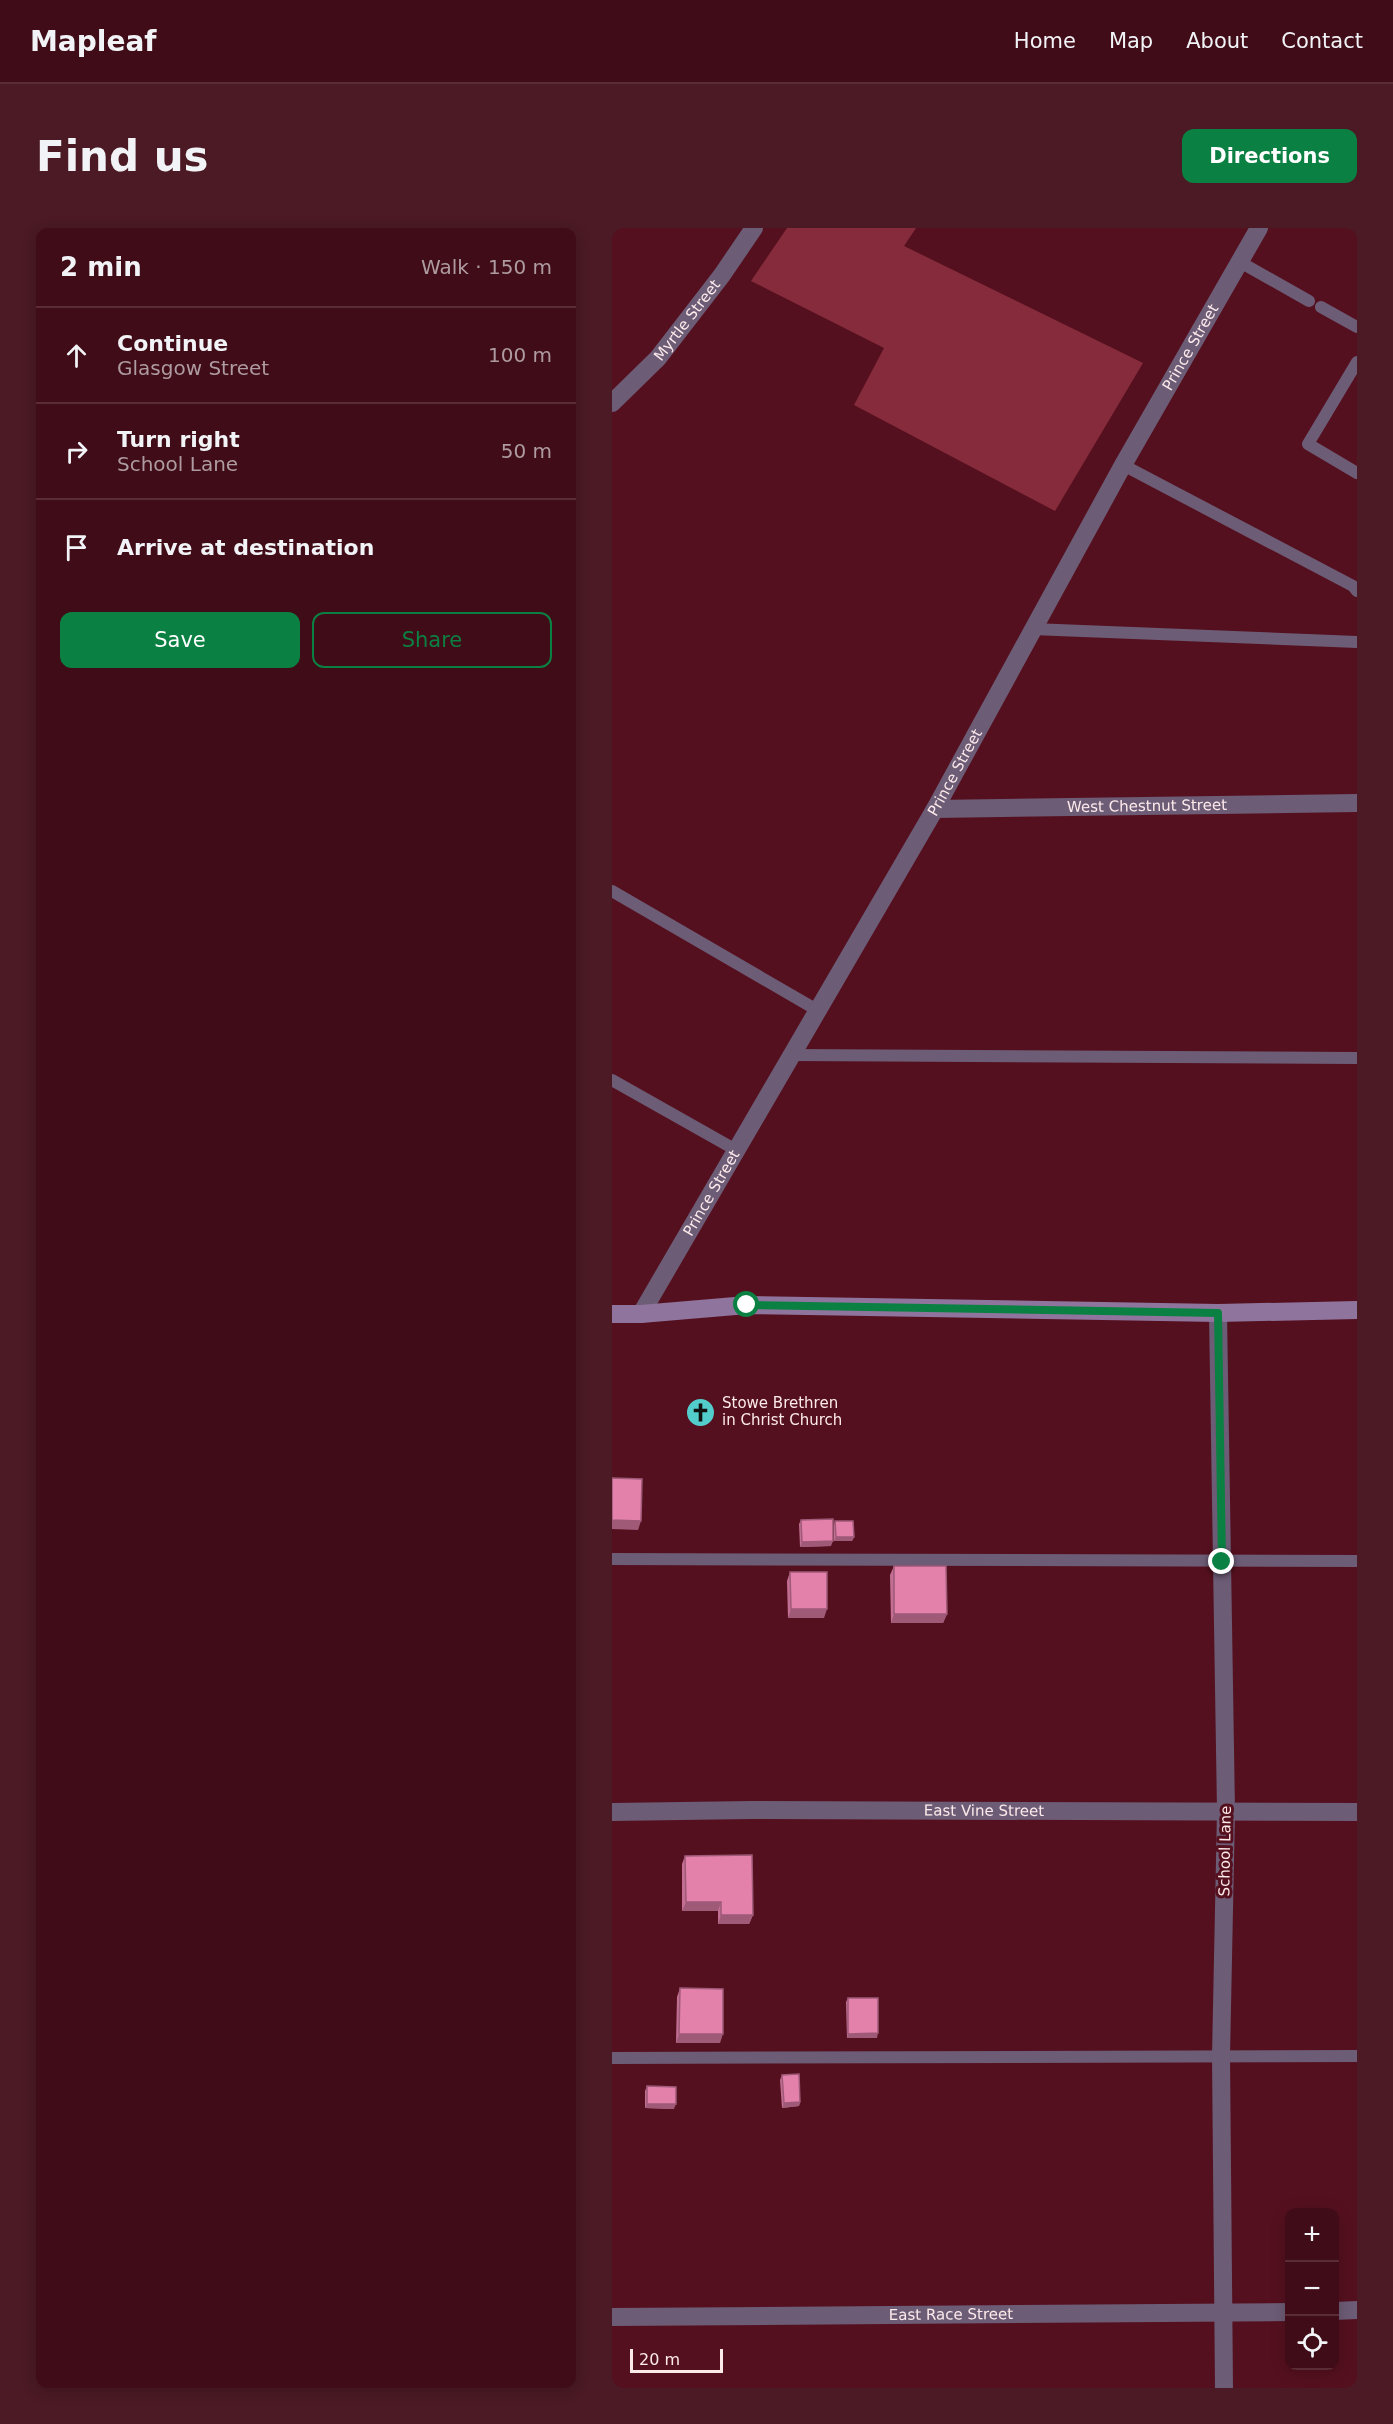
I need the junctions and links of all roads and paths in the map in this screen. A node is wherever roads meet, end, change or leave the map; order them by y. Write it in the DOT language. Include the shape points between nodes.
graph roads {
  1 [pos="754,228"];
  2 [pos="1259,228"];
  3 [pos="1240,262"];
  4 [pos="1309,301"];
  5 [pos="1321,307"];
  6 [pos="1357,327"];
  7 [pos="1357,362"];
  8 [pos="612,403"];
  9 [pos="1123,465"];
  10 [pos="1357,473"];
  11 [pos="1357,591"];
  12 [pos="1032,629"];
  13 [pos="1357,642"];
  14 [pos="1357,804"];
  15 [pos="934,809"];
  16 [pos="612,891"];
  17 [pos="818,1010"];
  18 [pos="792,1054"];
  19 [pos="1357,1058"];
  20 [pos="612,1080"];
  21 [pos="736,1150"];
  22 [pos="1357,1310"];
  23 [pos="1218,1313"];
  24 [pos="612,1314"];
  25 [pos="641,1314"];
  26 [pos="612,1559"];
  27 [pos="1357,1561"];
  28 [pos="1222,1562"];
  29 [pos="1226,1811"];
  30 [pos="612,1812"];
  31 [pos="1357,1812"];
  32 [pos="1221,2056"];
  33 [pos="1357,2056"];
  34 [pos="612,2058"];
  35 [pos="1357,2310"];
  36 [pos="1339,2311"];
  37 [pos="1285,2312"];
  38 [pos="1225,2314"];
  39 [pos="612,2317"];
  40 [pos="1224,2388"];
  1 -- 8 [label="street, Myrtle Street" via="658,358"];
  2 -- 3 [label="street, Prince Street"];
  3 -- 4 [label="lane"];
  3 -- 9 [label="street, Prince Street"];
  5 -- 6 [label="lane"];
  7 -- 10 [label="lane" via="1308,444"];
  9 -- 11 [label="lane"];
  9 -- 12 [label="street, Prince Street"];
  12 -- 13 [label="lane"];
  12 -- 15 [label="street, Prince Street"];
  14 -- 15 [label="street, West Chestnut Street"];
  15 -- 17 [label="street, Prince Street"];
  16 -- 17 [label="lane"];
  17 -- 18 [label="street, Prince Street"];
  18 -- 19 [label="lane"];
  18 -- 21 [label="street, Prince Street"];
  20 -- 21 [label="lane"];
  21 -- 25 [label="street, Prince Street"];
  22 -- 23 [label="street"];
  23 -- 25 [label="street" via="747,1305"];
  23 -- 28 [label="street, School Lane"];
  24 -- 25 [label="street"];
  26 -- 28 [label="lane"];
  27 -- 28 [label="lane"];
  28 -- 29 [label="street, School Lane"];
  29 -- 30 [label="street, East Vine Street"];
  29 -- 31 [label="street, East Vine Street"];
  29 -- 32 [label="street, School Lane"];
  32 -- 33 [label="lane"];
  32 -- 34 [label="lane"];
  32 -- 38 [label="street, School Lane"];
  35 -- 36 [label="street"];
  37 -- 38 [label="street, East Race Street"];
  38 -- 39 [label="street, East Race Street"];
  38 -- 40 [label="street, School Lane"];
}
